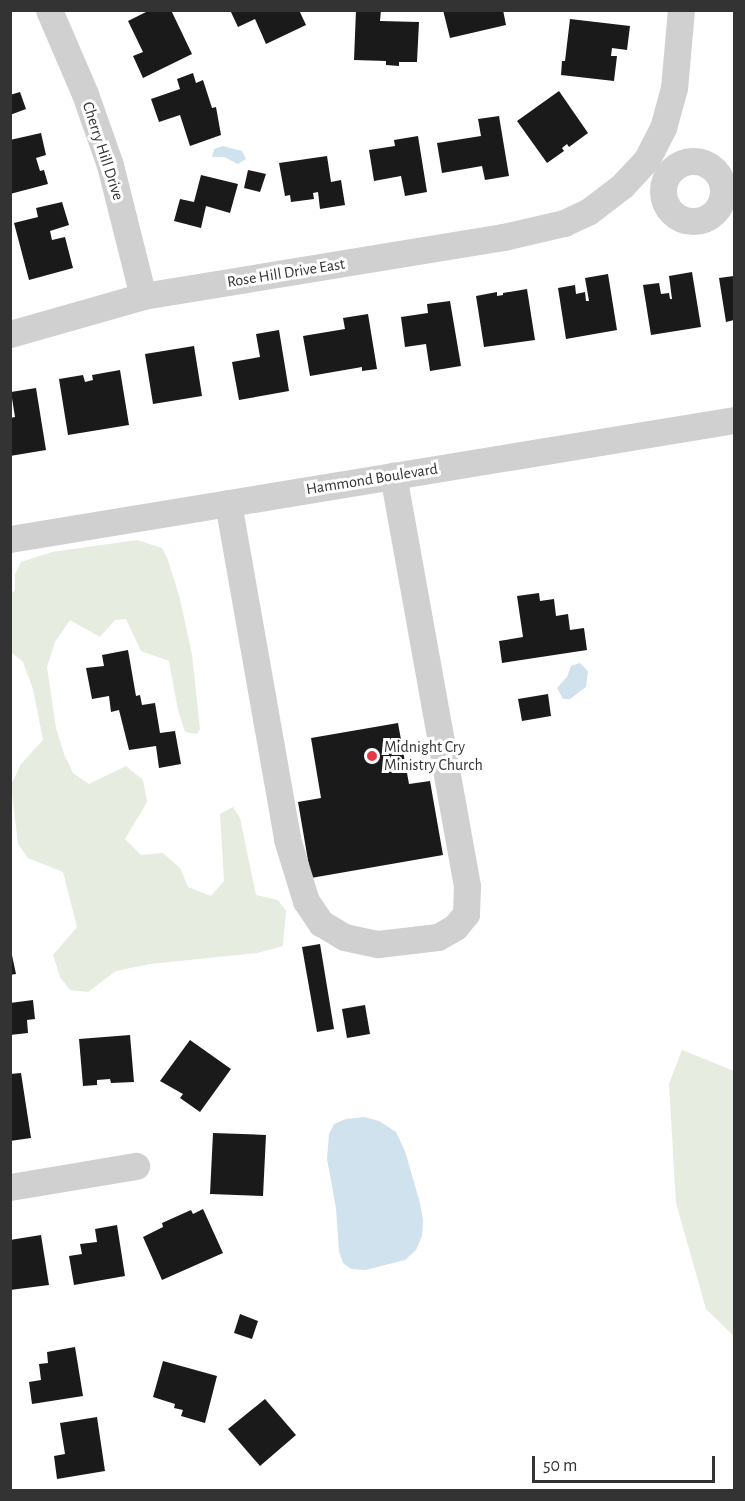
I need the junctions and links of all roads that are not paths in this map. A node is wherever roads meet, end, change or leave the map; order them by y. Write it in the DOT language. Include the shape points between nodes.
graph roads {
  1 [pos="50,10"];
  2 [pos="681,10"];
  3 [pos="143,296"];
  4 [pos="10,334"];
  5 [pos="735,420"];
  6 [pos="393,476"];
  7 [pos="228,503"];
  8 [pos="10,539"];
  9 [pos="136,1166"];
  10 [pos="10,1187"];
  1 -- 3 [label="street, Cherry Hill Drive" via="110,165"];
  2 -- 3 [label="street, Rose Hill Drive East" via="675,88 663,128 658,166 588,212 564,223 504,237"];
  3 -- 4 [label="street, Rose Hill Drive East"];
  5 -- 6 [label="street, Hammond Boulevard"];
  6 -- 7 [label="street, Hammond Boulevard"];
  6 -- 7 [label="street" via="467,886 466,914 455,927 438,937 378,944 344,937 321,923 306,901 287,838"];
  7 -- 8 [label="street, Hammond Boulevard"];
  9 -- 10 [label="street"];
}
